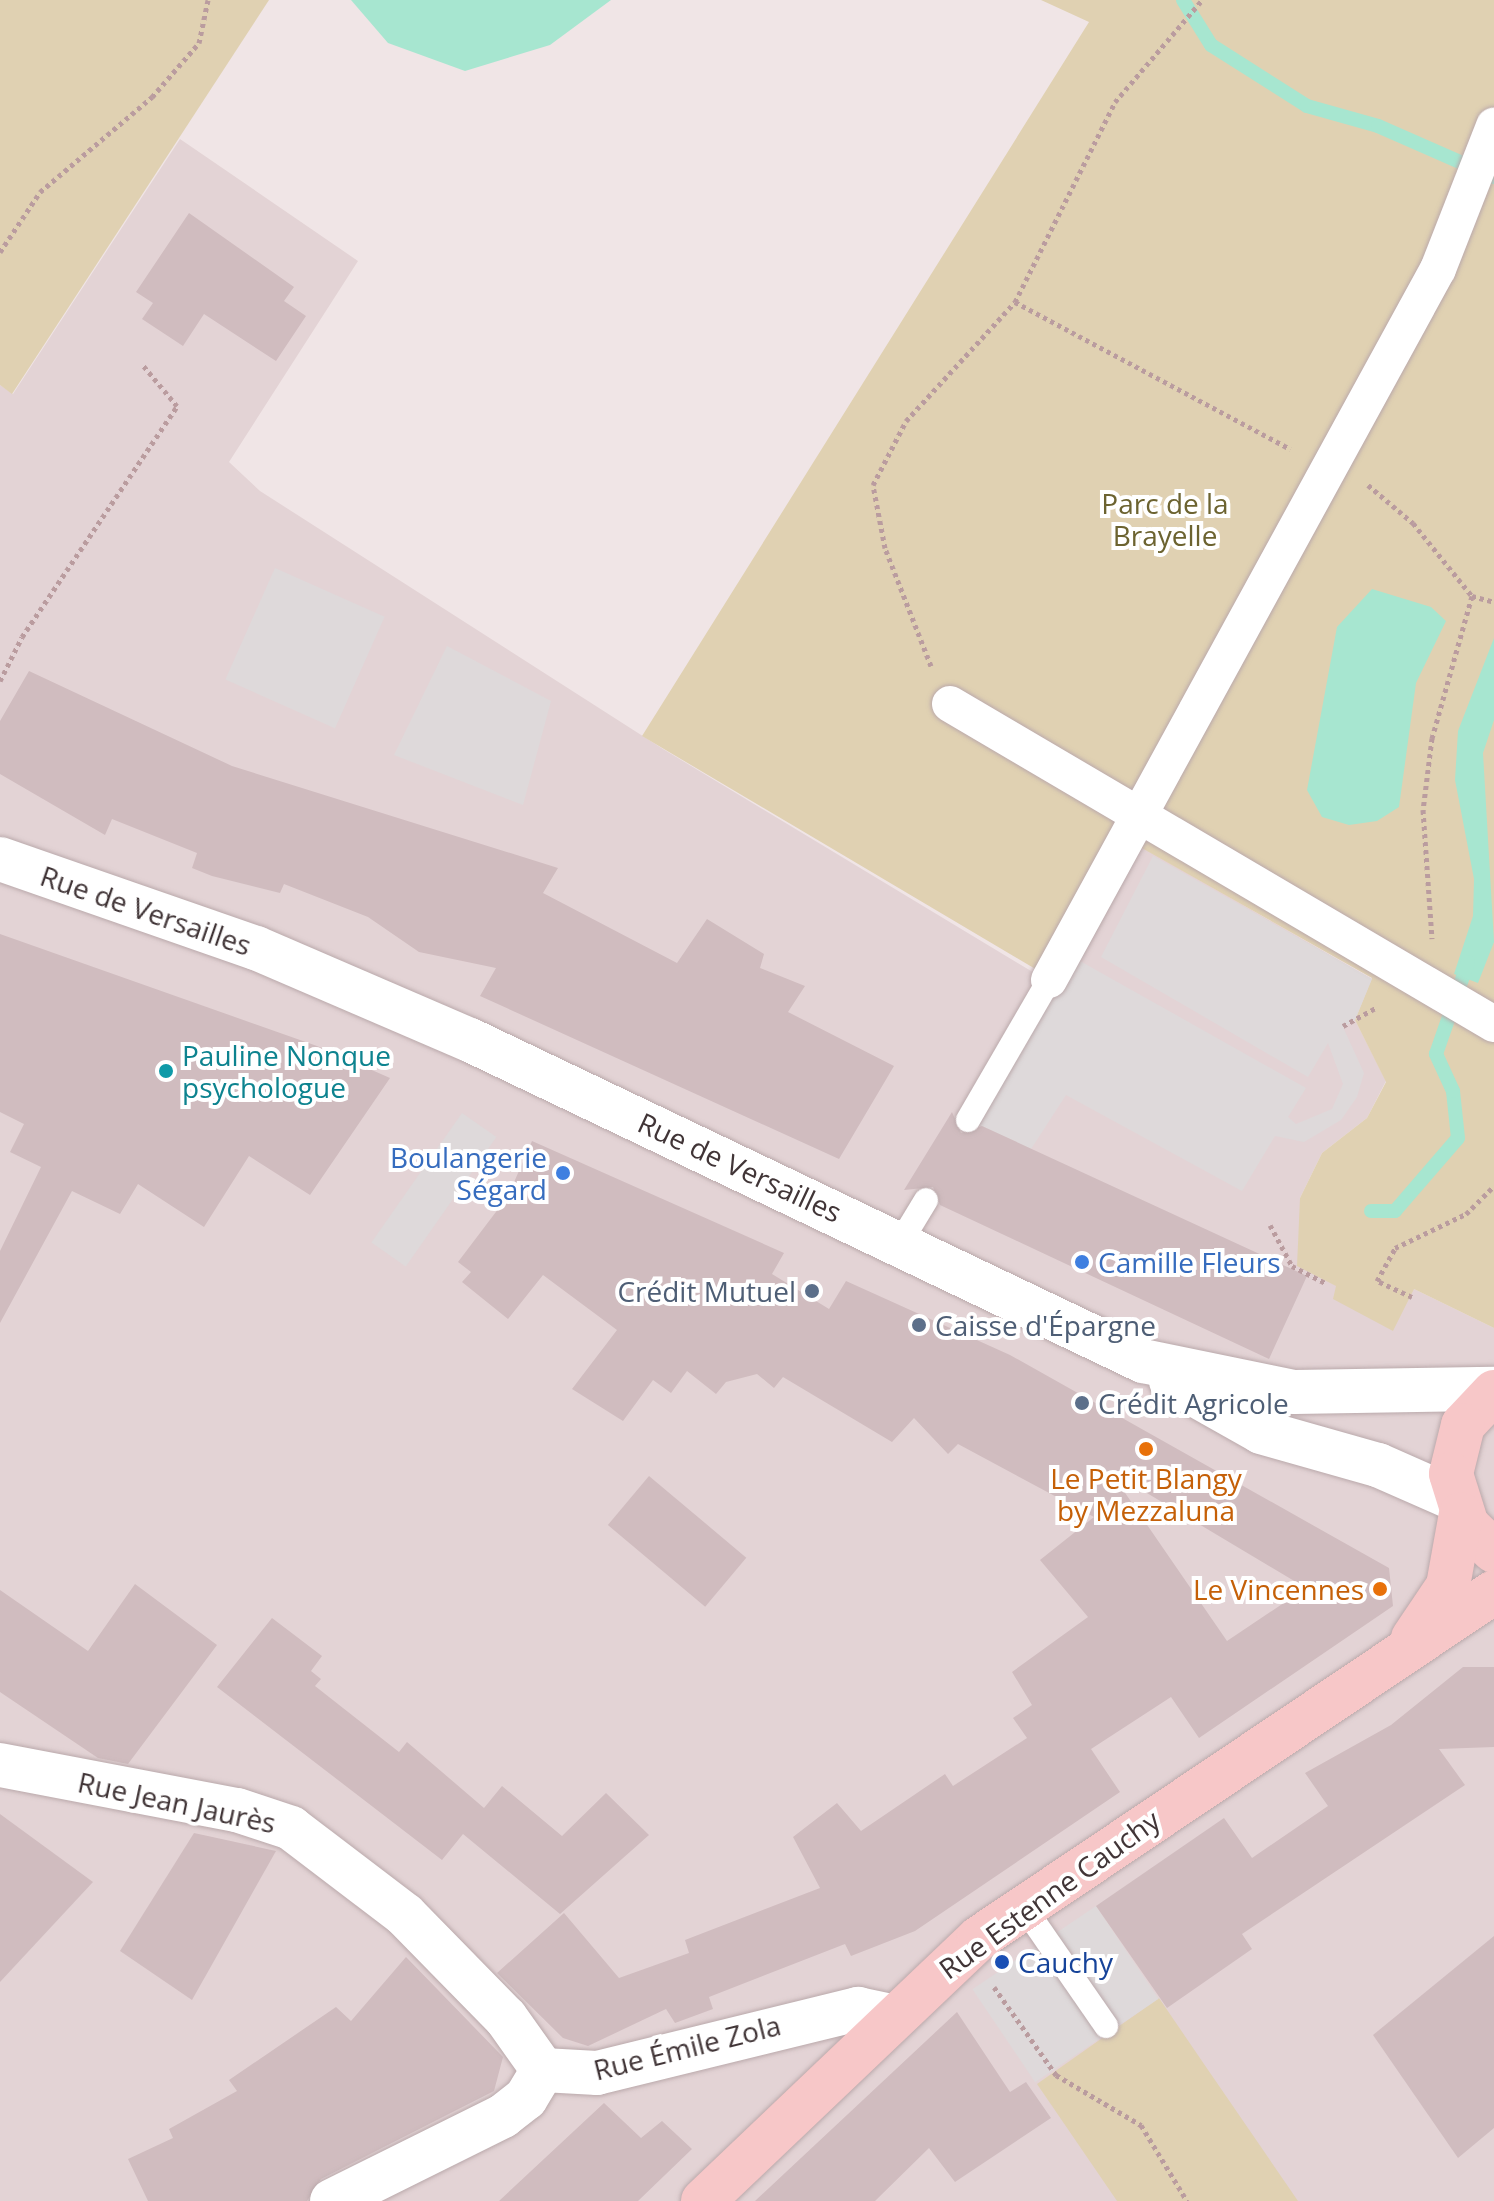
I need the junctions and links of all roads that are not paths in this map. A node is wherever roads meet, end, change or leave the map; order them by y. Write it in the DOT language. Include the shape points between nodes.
graph roads {
  1 [pos="1492,139"];
  2 [pos="950,704"];
  3 [pos="1137,812"];
  4 [pos="0,859"];
  5 [pos="1049,980"];
  6 [pos="1466,1006"];
  7 [pos="968,1120"];
  8 [pos="926,1200"];
  9 [pos="900,1243"];
  10 [pos="1143,1361"];
  11 [pos="1494,1391"];
  12 [pos="1458,1506"];
  13 [pos="1494,1551"];
  14 [pos="1494,1592"];
  15 [pos="1392,1660"];
  16 [pos="0,1765"];
  17 [pos="1023,1906"];
  18 [pos="892,2016"];
  19 [pos="1106,2026"];
  20 [pos="543,2070"];
  21 [pos="332,2201"];
  22 [pos="703,2201"];
  1 -- 3 [label="street" via="1465,204 1330,467"];
  2 -- 3 [label="street"];
  3 -- 5 [label="street"];
  3 -- 6 [label="street"];
  4 -- 9 [label="street, Rue de Versailles" via="256,948"];
  5 -- 7 [label="lane"];
  8 -- 9 [label="lane"];
  9 -- 10 [label="street, Rue de Versailles"];
  10 -- 11 [label="street, Rue de Versailles" via="1294,1392"];
  10 -- 12 [label="street" via="1261,1432 1378,1465"];
  11 -- 12 [label="main road, Rue Estenne Cauchy" via="1458,1437"];
  12 -- 13 [label="main road"];
  12 -- 15 [label="main road, Rue Estenne Cauchy" via="1448,1586"];
  14 -- 15 [label="main road, Rue Estenne Cauchy"];
  15 -- 17 [label="main road, Rue Estenne Cauchy"];
  16 -- 20 [label="street, Rue Jean Jaurès" via="237,1810 291,1828 415,1925 506,2018"];
  17 -- 18 [label="main road, Rue Estenne Cauchy"];
  17 -- 19 [label="lane"];
  18 -- 20 [label="street, Rue Émile Zola" via="858,2009 597,2073"];
  18 -- 22 [label="main road, Rue Estenne Cauchy"];
  20 -- 21 [label="street" via="503,2116"];
}
